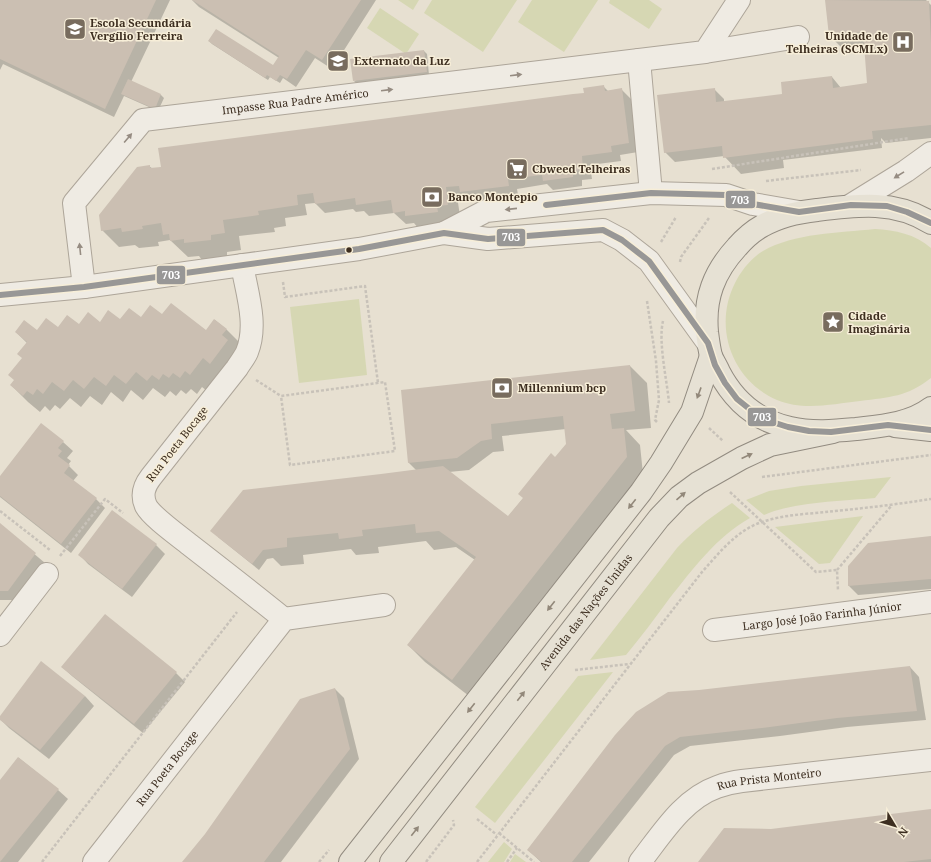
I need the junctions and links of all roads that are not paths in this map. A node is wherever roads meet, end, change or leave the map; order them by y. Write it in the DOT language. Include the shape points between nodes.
graph roads {
  1 [pos="739,0"];
  2 [pos="798,37"];
  3 [pos="705,52"];
  4 [pos="640,60"];
  5 [pos="931,153"];
  6 [pos="651,194"];
  7 [pos="851,205"];
  8 [pos="799,212"];
  9 [pos="931,223"];
  10 [pos="444,233"];
  11 [pos="242,265"];
  12 [pos="84,288"];
  13 [pos="0,295"];
  14 [pos="710,350"];
  15 [pos="931,408"];
  16 [pos="888,425"];
  17 [pos="931,430"];
  18 [pos="833,432"];
  19 [pos="48,574"];
  20 [pos="931,602"];
  21 [pos="384,604"];
  22 [pos="284,619"];
  23 [pos="714,630"];
  24 [pos="0,636"];
  25 [pos="931,760"];
  26 [pos="94,862"];
  27 [pos="350,862"];
  28 [pos="391,862"];
  29 [pos="640,862"];
  1 -- 3 [label="street"];
  2 -- 3 [label="street, Impasse Rua Padre Américo"];
  3 -- 4 [label="street, Impasse Rua Padre Américo"];
  4 -- 6 [label="street"];
  12 -- 4 [label="street, Impasse Rua Padre Américo, one-way" via="74,203 143,120"];
  5 -- 7 [label="street, one-way"];
  6 -- 8 [label="street" via="726,195 753,204"];
  6 -- 10 [label="street, one-way" via="486,211"];
  7 -- 8 [label="main road"];
  7 -- 9 [label="main road" via="887,206"];
  8 -- 14 [label="main road" via="762,226 744,240 720,270 710,290 706,317"];
  10 -- 11 [label="street" via="359,249"];
  10 -- 14 [label="street" via="488,239 603,230 622,240 649,261"];
  11 -- 12 [label="street"];
  11 -- 22 [label="street, Rua Poeta Bocage" via="252,332 247,352 151,477 144,490 144,497 150,512"];
  12 -- 13 [label="street"];
  14 -- 18 [label="main road" via="727,386 751,411 789,428"];
  14 -- 27 [label="main road, one-way" via="692,412 641,492"];
  15 -- 16 [label="main road" via="910,419"];
  16 -- 17 [label="main road"];
  16 -- 18 [label="main road"];
  28 -- 18 [label="main road, Avenida das Nações Unidas, one-way" via="654,525 679,497 698,483 770,445"];
  19 -- 24 [label="street"];
  20 -- 23 [label="street, Largo José João Farinha Júnior"];
  21 -- 22 [label="street"];
  22 -- 26 [label="street, Rua Poeta Bocage"];
  25 -- 29 [label="street, Rua Prista Monteiro" via="742,781 717,787 705,792 685,807"];
}
